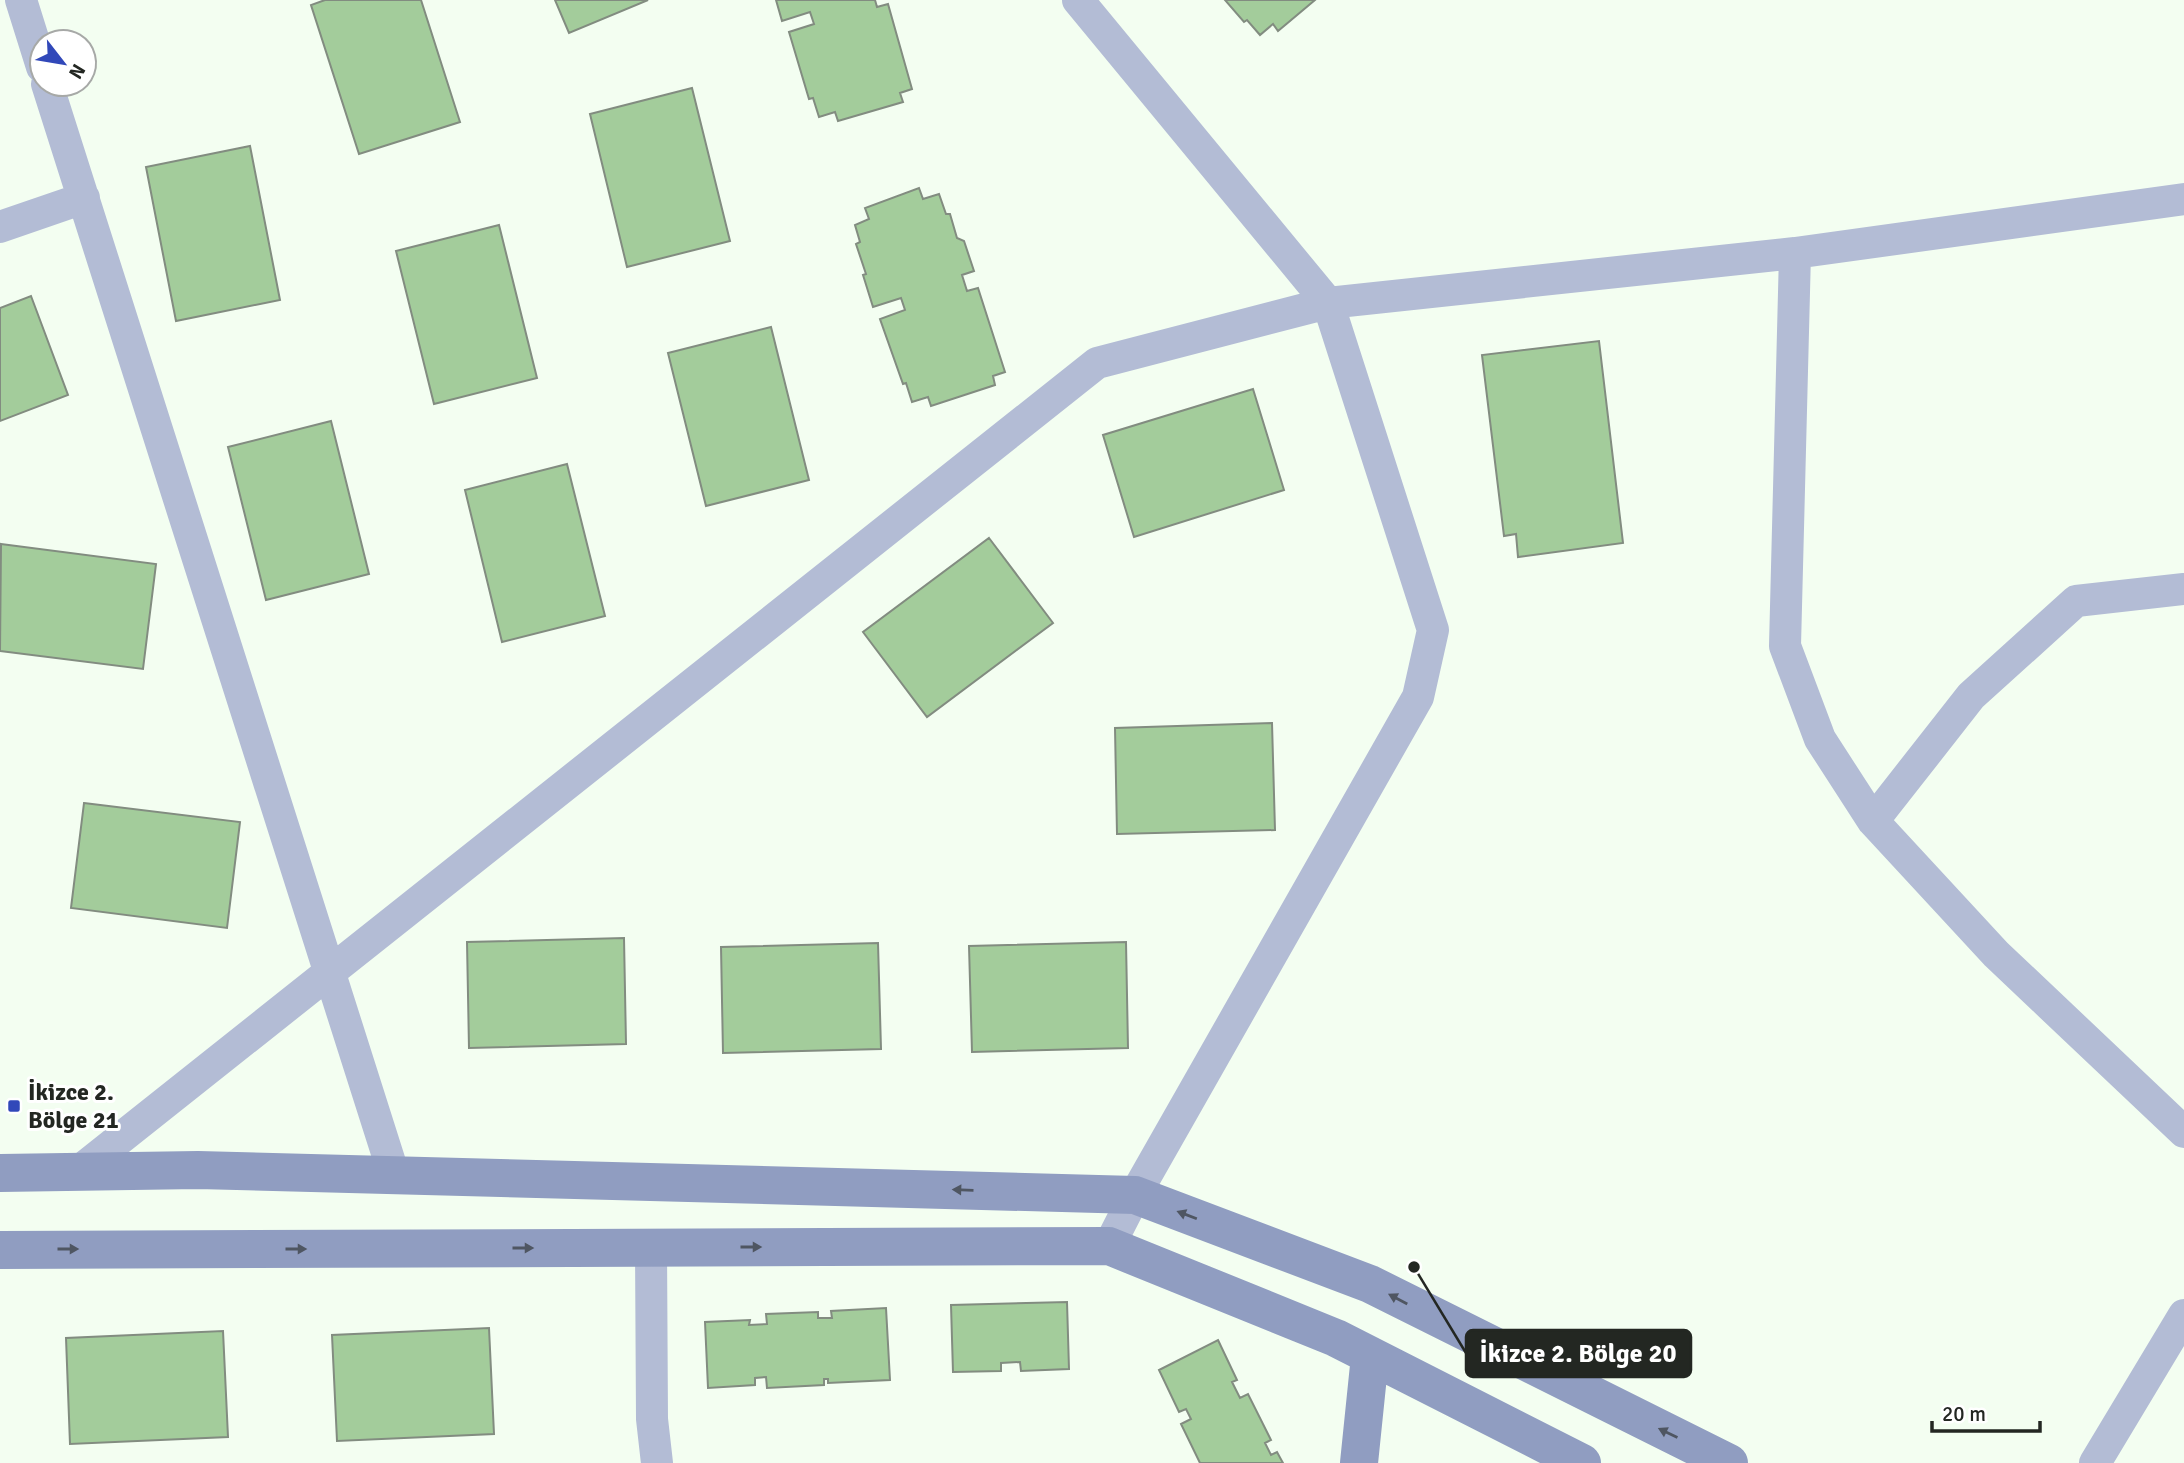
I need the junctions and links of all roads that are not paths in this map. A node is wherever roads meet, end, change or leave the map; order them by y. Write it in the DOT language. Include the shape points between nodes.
graph roads {
  1 [pos="21,0"];
  2 [pos="1078,0"];
  3 [pos="30,28"];
  4 [pos="51,98"];
  5 [pos="83,198"];
  6 [pos="2184,199"];
  7 [pos="0,227"];
  8 [pos="1795,253"];
  9 [pos="1328,303"];
  10 [pos="2184,589"];
  11 [pos="1873,821"];
  12 [pos="330,972"];
  13 [pos="2184,1132"];
  14 [pos="78,1172"];
  15 [pos="0,1173"];
  16 [pos="394,1175"];
  17 [pos="1135,1195"];
  18 [pos="1109,1246"];
  19 [pos="651,1248"];
  20 [pos="0,1250"];
  21 [pos="2184,1315"];
  22 [pos="1370,1356"];
  23 [pos="657,1463"];
  24 [pos="1359,1463"];
  25 [pos="1582,1463"];
  26 [pos="1729,1463"];
  27 [pos="2095,1463"];
  1 -- 3 [label="street"];
  2 -- 9 [label="street"];
  4 -- 5 [label="street"];
  5 -- 7 [label="street"];
  5 -- 12 [label="street"];
  6 -- 8 [label="street"];
  8 -- 9 [label="street"];
  8 -- 11 [label="street" via="1785,646 1820,739"];
  9 -- 12 [label="street" via="1097,363"];
  9 -- 17 [label="street" via="1433,631 1418,697"];
  10 -- 11 [label="street" via="2076,601 1971,696"];
  11 -- 13 [label="street" via="1996,954"];
  12 -- 14 [label="street"];
  12 -- 16 [label="street"];
  14 -- 15 [label="main road"];
  14 -- 16 [label="main road"];
  17 -- 16 [label="main road, one-way"];
  17 -- 18 [label="street"];
  26 -- 17 [label="main road, one-way" via="1370,1284"];
  19 -- 18 [label="main road, one-way"];
  18 -- 22 [label="main road"];
  20 -- 19 [label="main road, one-way"];
  19 -- 23 [label="street" via="652,1419"];
  21 -- 27 [label="street"];
  22 -- 24 [label="main road"];
  22 -- 25 [label="main road"];
}
